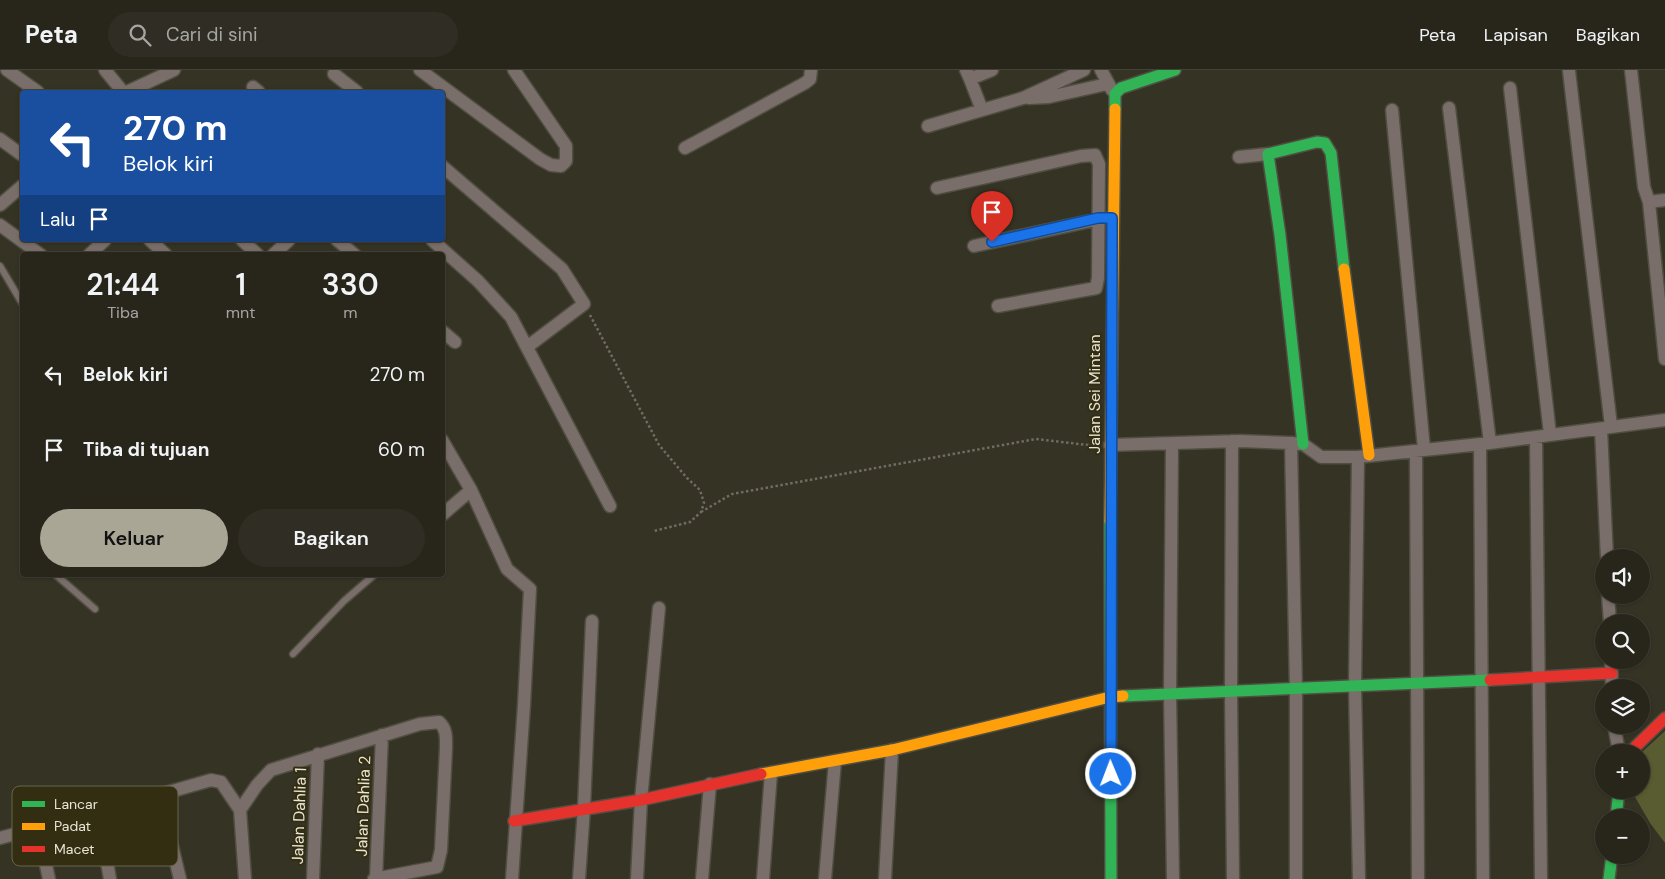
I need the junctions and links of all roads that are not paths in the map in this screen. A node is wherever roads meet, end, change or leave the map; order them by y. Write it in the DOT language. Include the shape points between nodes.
graph roads {
  1 [pos="7,70"];
  2 [pos="105,70"];
  3 [pos="174,70"];
  4 [pos="420,70"];
  5 [pos="514,70"];
  6 [pos="811,70"];
  7 [pos="992,70"];
  8 [pos="1084,70"];
  9 [pos="1101,70"];
  10 [pos="1175,70"];
  11 [pos="1631,70"];
  12 [pos="1569,71"];
  13 [pos="334,74"];
  14 [pos="968,74"];
  15 [pos="1107,84"];
  16 [pos="1510,88"];
  17 [pos="35,90"];
  18 [pos="121,90"];
  19 [pos="131,90"];
  20 [pos="354,90"];
  21 [pos="1115,94"];
  22 [pos="1023,98"];
  23 [pos="1449,108"];
  24 [pos="982,110"];
  25 [pos="1392,110"];
  26 [pos="928,126"];
  27 [pos="0,139"];
  28 [pos="684,148"];
  29 [pos="20,154"];
  30 [pos="1268,154"];
  31 [pos="1239,157"];
  32 [pos="445,169"];
  33 [pos="20,188"];
  34 [pos="938,188"];
  35 [pos="1665,200"];
  36 [pos="1649,202"];
  37 [pos="0,206"];
  38 [pos="1098,218"];
  39 [pos="1112,218"];
  40 [pos="0,225"];
  41 [pos="20,240"];
  42 [pos="23,242"];
  43 [pos="103,242"];
  44 [pos="152,242"];
  45 [pos="244,242"];
  46 [pos="287,242"];
  47 [pos="339,242"];
  48 [pos="434,242"];
  49 [pos="974,246"];
  50 [pos="37,252"];
  51 [pos="92,252"];
  52 [pos="163,252"];
  53 [pos="255,252"];
  54 [pos="276,252"];
  55 [pos="351,252"];
  56 [pos="0,266"];
  57 [pos="20,300"];
  58 [pos="998,306"];
  59 [pos="445,334"];
  60 [pos="455,342"];
  61 [pos="527,347"];
  62 [pos="1665,359"];
  63 [pos="1665,420"];
  64 [pos="1606,428"];
  65 [pos="1550,434"];
  66 [pos="1536,437"];
  67 [pos="1232,441"];
  68 [pos="1172,444"];
  69 [pos="1297,444"];
  70 [pos="1485,444"];
  71 [pos="445,445"];
  72 [pos="1110,445"];
  73 [pos="1420,450"];
  74 [pos="1363,456"];
  75 [pos="471,490"];
  76 [pos="610,506"];
  77 [pos="445,512"];
  78 [pos="1607,549"];
  79 [pos="58,577"];
  80 [pos="372,577"];
  81 [pos="659,608"];
  82 [pos="95,609"];
  83 [pos="592,621"];
  84 [pos="293,654"];
  85 [pos="1595,668"];
  86 [pos="1539,677"];
  87 [pos="1480,681"];
  88 [pos="1417,684"];
  89 [pos="1354,687"];
  90 [pos="1296,690"];
  91 [pos="1231,692"];
  92 [pos="1170,695"];
  93 [pos="1110,697"];
  94 [pos="1665,718"];
  95 [pos="382,735"];
  96 [pos="1638,744"];
  97 [pos="892,750"];
  98 [pos="318,754"];
  99 [pos="835,761"];
  100 [pos="771,773"];
  101 [pos="710,784"];
  102 [pos="178,790"];
  103 [pos="641,800"];
  104 [pos="584,808"];
  105 [pos="240,810"];
  106 [pos="514,821"];
  107 [pos="1611,864"];
  108 [pos="46,866"];
  109 [pos="108,866"];
  110 [pos="177,866"];
  111 [pos="437,873"];
  112 [pos="404,877"];
  113 [pos="49,879"];
  114 [pos="110,879"];
  115 [pos="180,879"];
  116 [pos="244,879"];
  117 [pos="313,879"];
  118 [pos="375,879"];
  119 [pos="512,879"];
  120 [pos="578,879"];
  121 [pos="637,879"];
  122 [pos="702,879"];
  123 [pos="763,879"];
  124 [pos="825,879"];
  125 [pos="885,879"];
  126 [pos="1111,879"];
  127 [pos="1173,879"];
  128 [pos="1233,879"];
  129 [pos="1296,879"];
  130 [pos="1359,879"];
  131 [pos="1418,879"];
  132 [pos="1483,879"];
  133 [pos="1541,879"];
  134 [pos="1609,879"];
  1 -- 17 [label="street"];
  2 -- 18 [label="street"];
  3 -- 19 [label="street"];
  4 -- 5 [label="street" via="540,159 560,166 566,161 566,146"];
  6 -- 28 [label="street" via="805,83"];
  7 -- 14 [label="street"];
  8 -- 22 [label="street"];
  9 -- 15 [label="street"];
  10 -- 21 [label="street" via="1121,88"];
  11 -- 36 [label="street" via="1644,187"];
  12 -- 64 [label="street"];
  13 -- 20 [label="street"];
  14 -- 24 [label="street"];
  15 -- 21 [label="street"];
  15 -- 22 [label="street" via="1049,97"];
  16 -- 65 [label="street"];
  21 -- 39 [label="street, Jalan Sei Mintan"];
  22 -- 24 [label="street"];
  23 -- 70 [label="street"];
  24 -- 26 [label="street"];
  25 -- 73 [label="street"];
  27 -- 29 [label="street"];
  30 -- 31 [label="street"];
  30 -- 69 [label="street" via="1280,235"];
  30 -- 74 [label="street" via="1317,142 1326,143 1332,153"];
  32 -- 61 [label="street" via="562,269 584,304"];
  33 -- 37 [label="street"];
  34 -- 38 [label="street" via="1081,156 1095,156 1099,164"];
  35 -- 36 [label="street"];
  36 -- 62 [label="street"];
  38 -- 39 [label="street"];
  38 -- 49 [label="street"];
  38 -- 58 [label="street" via="1098,278 1094,290"];
  39 -- 72 [label="street, Jalan Sei Mintan"];
  40 -- 41 [label="street"];
  42 -- 50 [label="street"];
  43 -- 51 [label="street"];
  44 -- 52 [label="street"];
  45 -- 53 [label="street"];
  46 -- 54 [label="street"];
  47 -- 55 [label="street"];
  48 -- 61 [label="street" via="478,281 511,317"];
  56 -- 57 [label="lane"];
  59 -- 60 [label="street"];
  61 -- 76 [label="street"];
  63 -- 64 [label="street"];
  64 -- 65 [label="street"];
  64 -- 78 [label="street"];
  65 -- 66 [label="street"];
  66 -- 70 [label="street"];
  66 -- 86 [label="street"];
  67 -- 68 [label="street"];
  67 -- 69 [label="street"];
  67 -- 91 [label="street"];
  68 -- 72 [label="street"];
  68 -- 92 [label="street"];
  69 -- 74 [label="street" via="1321,457"];
  69 -- 90 [label="street"];
  70 -- 73 [label="street"];
  70 -- 87 [label="street"];
  71 -- 75 [label="street"];
  72 -- 93 [label="street, Jalan Sei Mintan"];
  73 -- 74 [label="street"];
  73 -- 88 [label="street"];
  74 -- 89 [label="street"];
  75 -- 77 [label="street"];
  75 -- 106 [label="street" via="507,569 530,589"];
  79 -- 82 [label="lane"];
  80 -- 84 [label="lane"];
  81 -- 103 [label="street"];
  83 -- 104 [label="street"];
  85 -- 86 [label="street"];
  86 -- 87 [label="street"];
  86 -- 133 [label="street"];
  87 -- 88 [label="street"];
  87 -- 132 [label="street"];
  88 -- 89 [label="street"];
  88 -- 131 [label="street"];
  89 -- 90 [label="street"];
  89 -- 130 [label="street"];
  90 -- 91 [label="street"];
  90 -- 129 [label="street"];
  91 -- 92 [label="street"];
  91 -- 128 [label="street"];
  92 -- 93 [label="street"];
  92 -- 127 [label="street"];
  93 -- 97 [label="street"];
  93 -- 126 [label="street, Jalan Sei Mintan"];
  94 -- 96 [label="street"];
  95 -- 98 [label="street"];
  95 -- 111 [label="street" via="432,722 443,726 446,735"];
  95 -- 118 [label="street, Jalan Dahlia 2"];
  97 -- 99 [label="street"];
  97 -- 125 [label="street"];
  98 -- 105 [label="street" via="271,770"];
  98 -- 117 [label="street, Jalan Dahlia 1"];
  99 -- 100 [label="street"];
  99 -- 124 [label="street"];
  100 -- 101 [label="street"];
  100 -- 123 [label="street"];
  101 -- 103 [label="street"];
  101 -- 122 [label="street"];
  102 -- 105 [label="street" via="212,780 221,782"];
  103 -- 104 [label="street"];
  103 -- 121 [label="street"];
  104 -- 106 [label="street"];
  104 -- 120 [label="street"];
  105 -- 116 [label="street"];
  106 -- 119 [label="street"];
  107 -- 134 [label="street"];
  108 -- 113 [label="street"];
  109 -- 114 [label="street"];
  110 -- 115 [label="street"];
  111 -- 112 [label="street"];
  112 -- 118 [label="street"];
}
